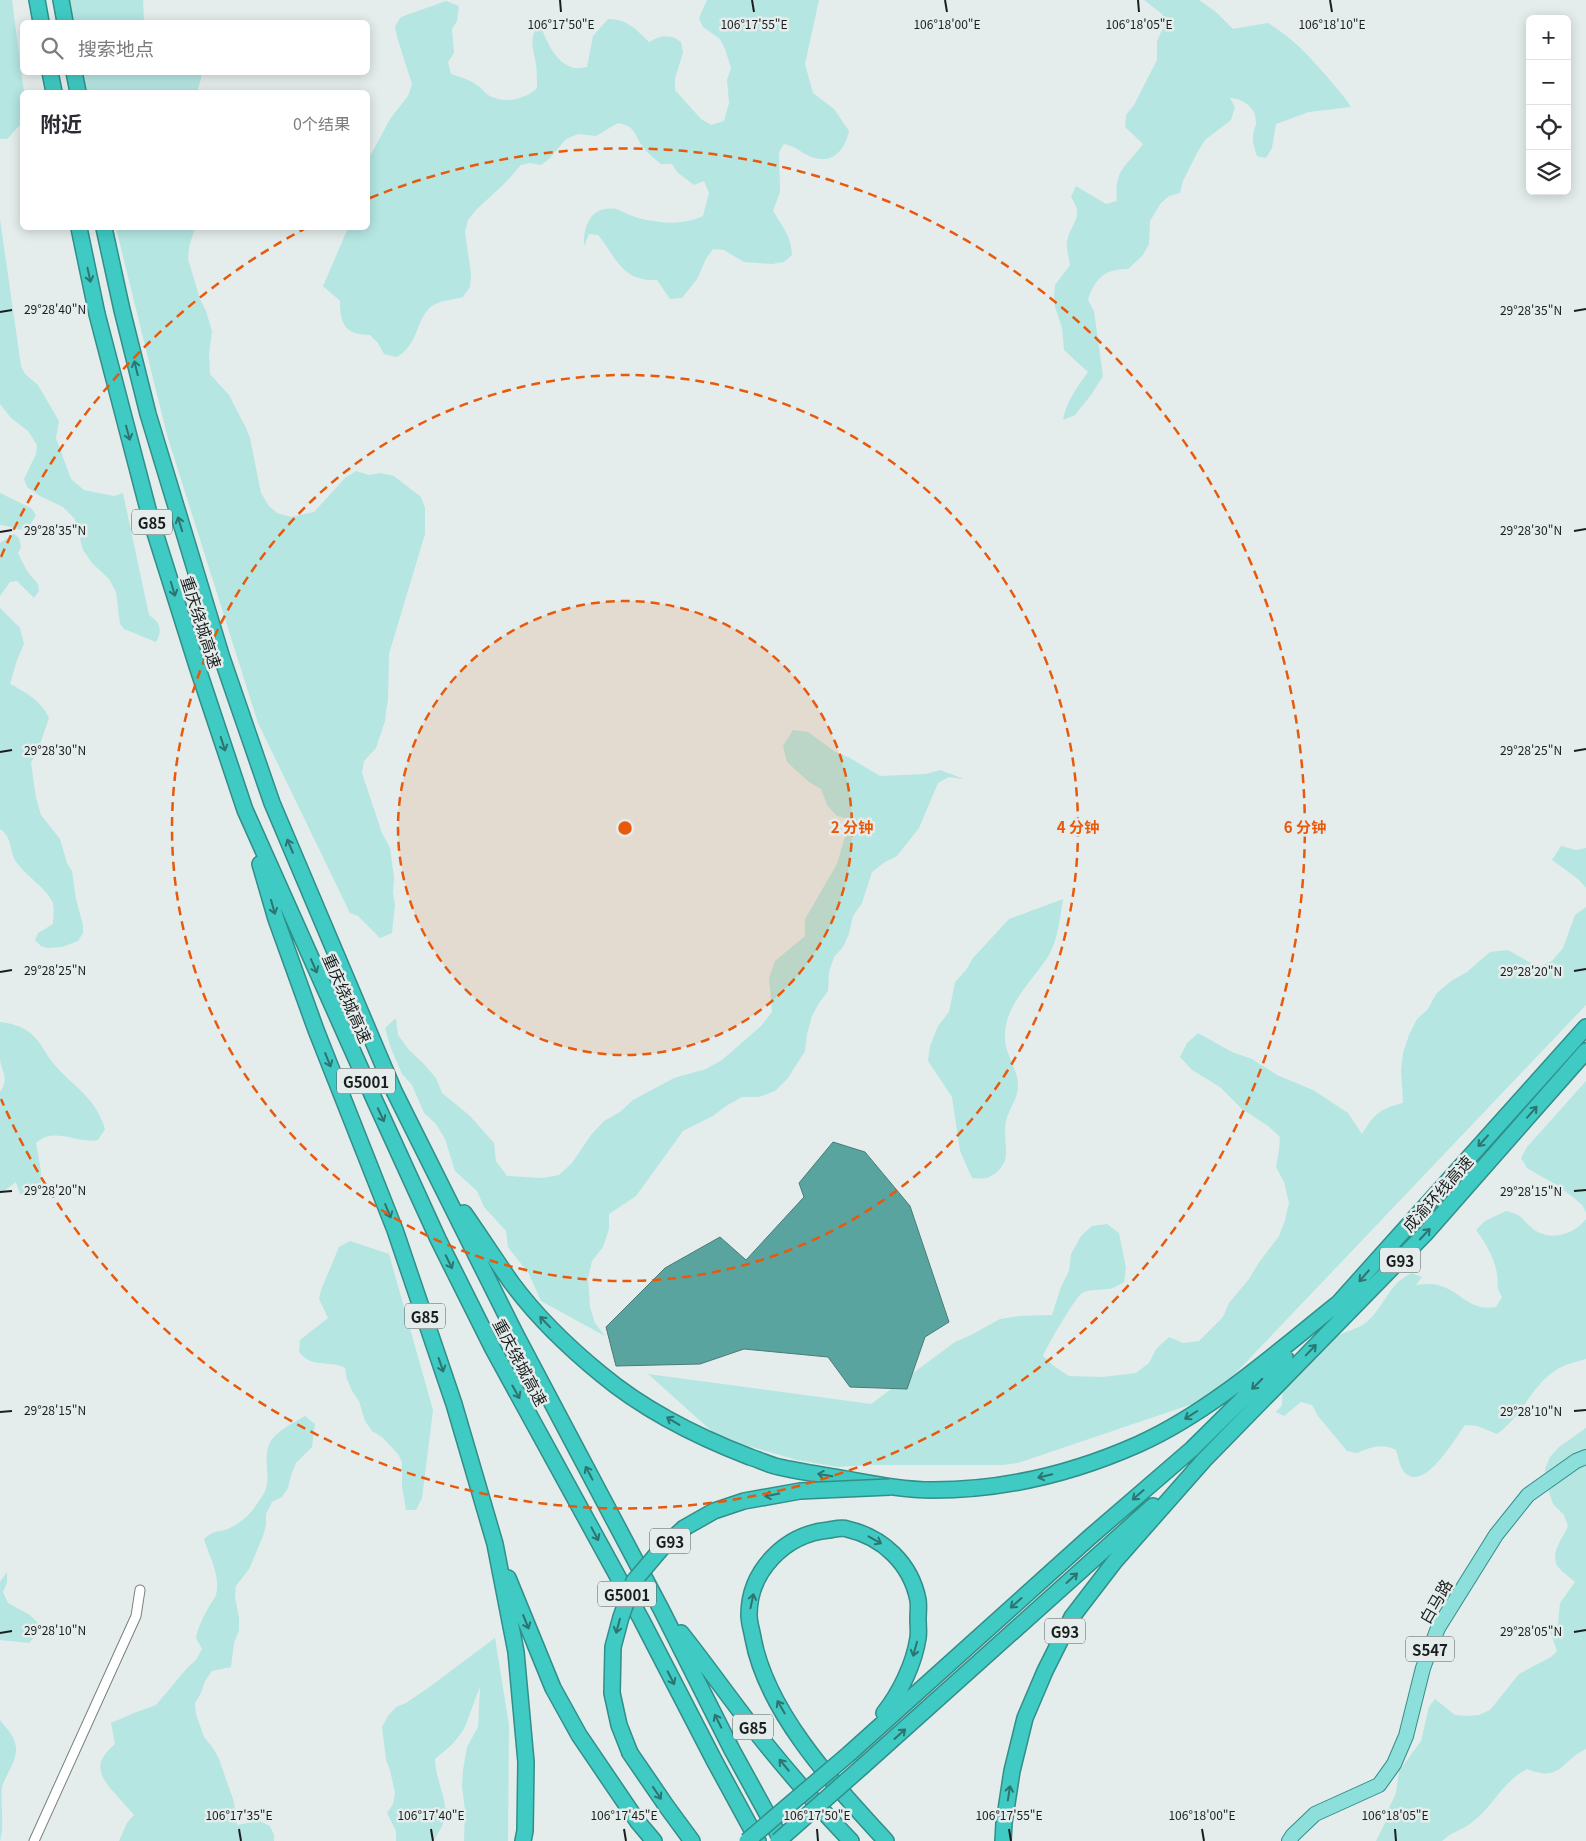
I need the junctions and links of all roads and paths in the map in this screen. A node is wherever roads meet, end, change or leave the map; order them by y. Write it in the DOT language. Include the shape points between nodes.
graph roads {
  1 [pos="37,0"];
  2 [pos="61,0"];
  3 [pos="41,20"];
  4 [pos="65,20"];
  5 [pos="51,75"];
  6 [pos="75,75"];
  7 [pos="54,90"];
  8 [pos="78,90"];
  9 [pos="79,230"];
  10 [pos="104,230"];
  11 [pos="244,810"];
  12 [pos="1586,1027"];
  13 [pos="1586,1051"];
  14 [pos="426,1157"];
  15 [pos="1341,1301"];
  16 [pos="1586,1456"];
  17 [pos="1204,1460"];
  18 [pos="890,1487"];
  19 [pos="495,1544"];
  20 [pos="140,1590"];
  21 [pos="661,1609"];
  22 [pos="850,1753"];
  23 [pos="34,1841"];
  24 [pos="523,1841"];
  25 [pos="654,1841"];
  26 [pos="692,1841"];
  27 [pos="747,1841"];
  28 [pos="758,1841"];
  29 [pos="778,1841"];
  30 [pos="782,1841"];
  31 [pos="851,1841"];
  32 [pos="886,1841"];
  33 [pos="1003,1841"];
  34 [pos="1289,1841"];
  1 -- 3 [label="highway"];
  2 -- 4 [label="highway"];
  5 -- 7 [label="highway"];
  6 -- 8 [label="highway"];
  9 -- 11 [label="highway, 重庆绕城高速 / G85, one-way" via="97,314 150,517"];
  14 -- 10 [label="highway, 重庆绕城高速 / G85, one-way" via="394,1091 272,803 222,658 148,414"];
  11 -- 19 [label="highway, G85, one-way" via="276,919 312,1021 399,1239 454,1404"];
  11 -- 28 [label="highway, 重庆绕城高速 / G5001, one-way" via="426,1213 493,1349"];
  12 -- 15 [label="highway, 成渝环线高速 / G93, one-way"];
  17 -- 13 [label="highway, 成渝环线高速 / G93, one-way" via="1425,1234"];
  18 -- 14 [label="highway, one-way, bridge" via="778,1467 730,1449 685,1428 602,1376 536,1312 512,1283"];
  21 -- 14 [label="highway, 重庆绕城高速 / G85, one-way"];
  15 -- 18 [label="highway, G93, one-way" via="1229,1390 1185,1419 1092,1464 1027,1480 980,1487 932,1490"];
  15 -- 22 [label="highway, one-way" via="1192,1449"];
  16 -- 34 [label="main road, 白马路 / S547" via="1528,1495 1490,1543 1438,1628 1423,1668 1406,1736 1394,1764 1379,1785 1315,1814"];
  29 -- 17 [label="highway, one-way, bridge"];
  33 -- 17 [label="highway, G93, one-way" via="1012,1771 1025,1718 1072,1617 1115,1561"];
  18 -- 26 [label="highway, G93, one-way, bridge" via="800,1491 744,1500 714,1511 684,1528 634,1581 613,1647 612,1693 619,1725 630,1753"];
  19 -- 24 [label="highway, G85" via="516,1652 526,1762"];
  19 -- 25 [label="highway, one-way" via="553,1688 579,1735"];
  20 -- 23 [label="street" via="136,1616"];
  30 -- 21 [label="highway, 重庆绕城高速 / G5001, one-way"];
  31 -- 21 [label="highway, G85, one-way" via="759,1736"];
  22 -- 27 [label="highway, bridge"];
  32 -- 22 [label="highway, one-way" via="834,1784 793,1728 768,1686 755,1649 749,1616 760,1571 780,1549 812,1532 846,1528 874,1538 892,1552 908,1574 918,1600 918,1637 895,1700"];
}
